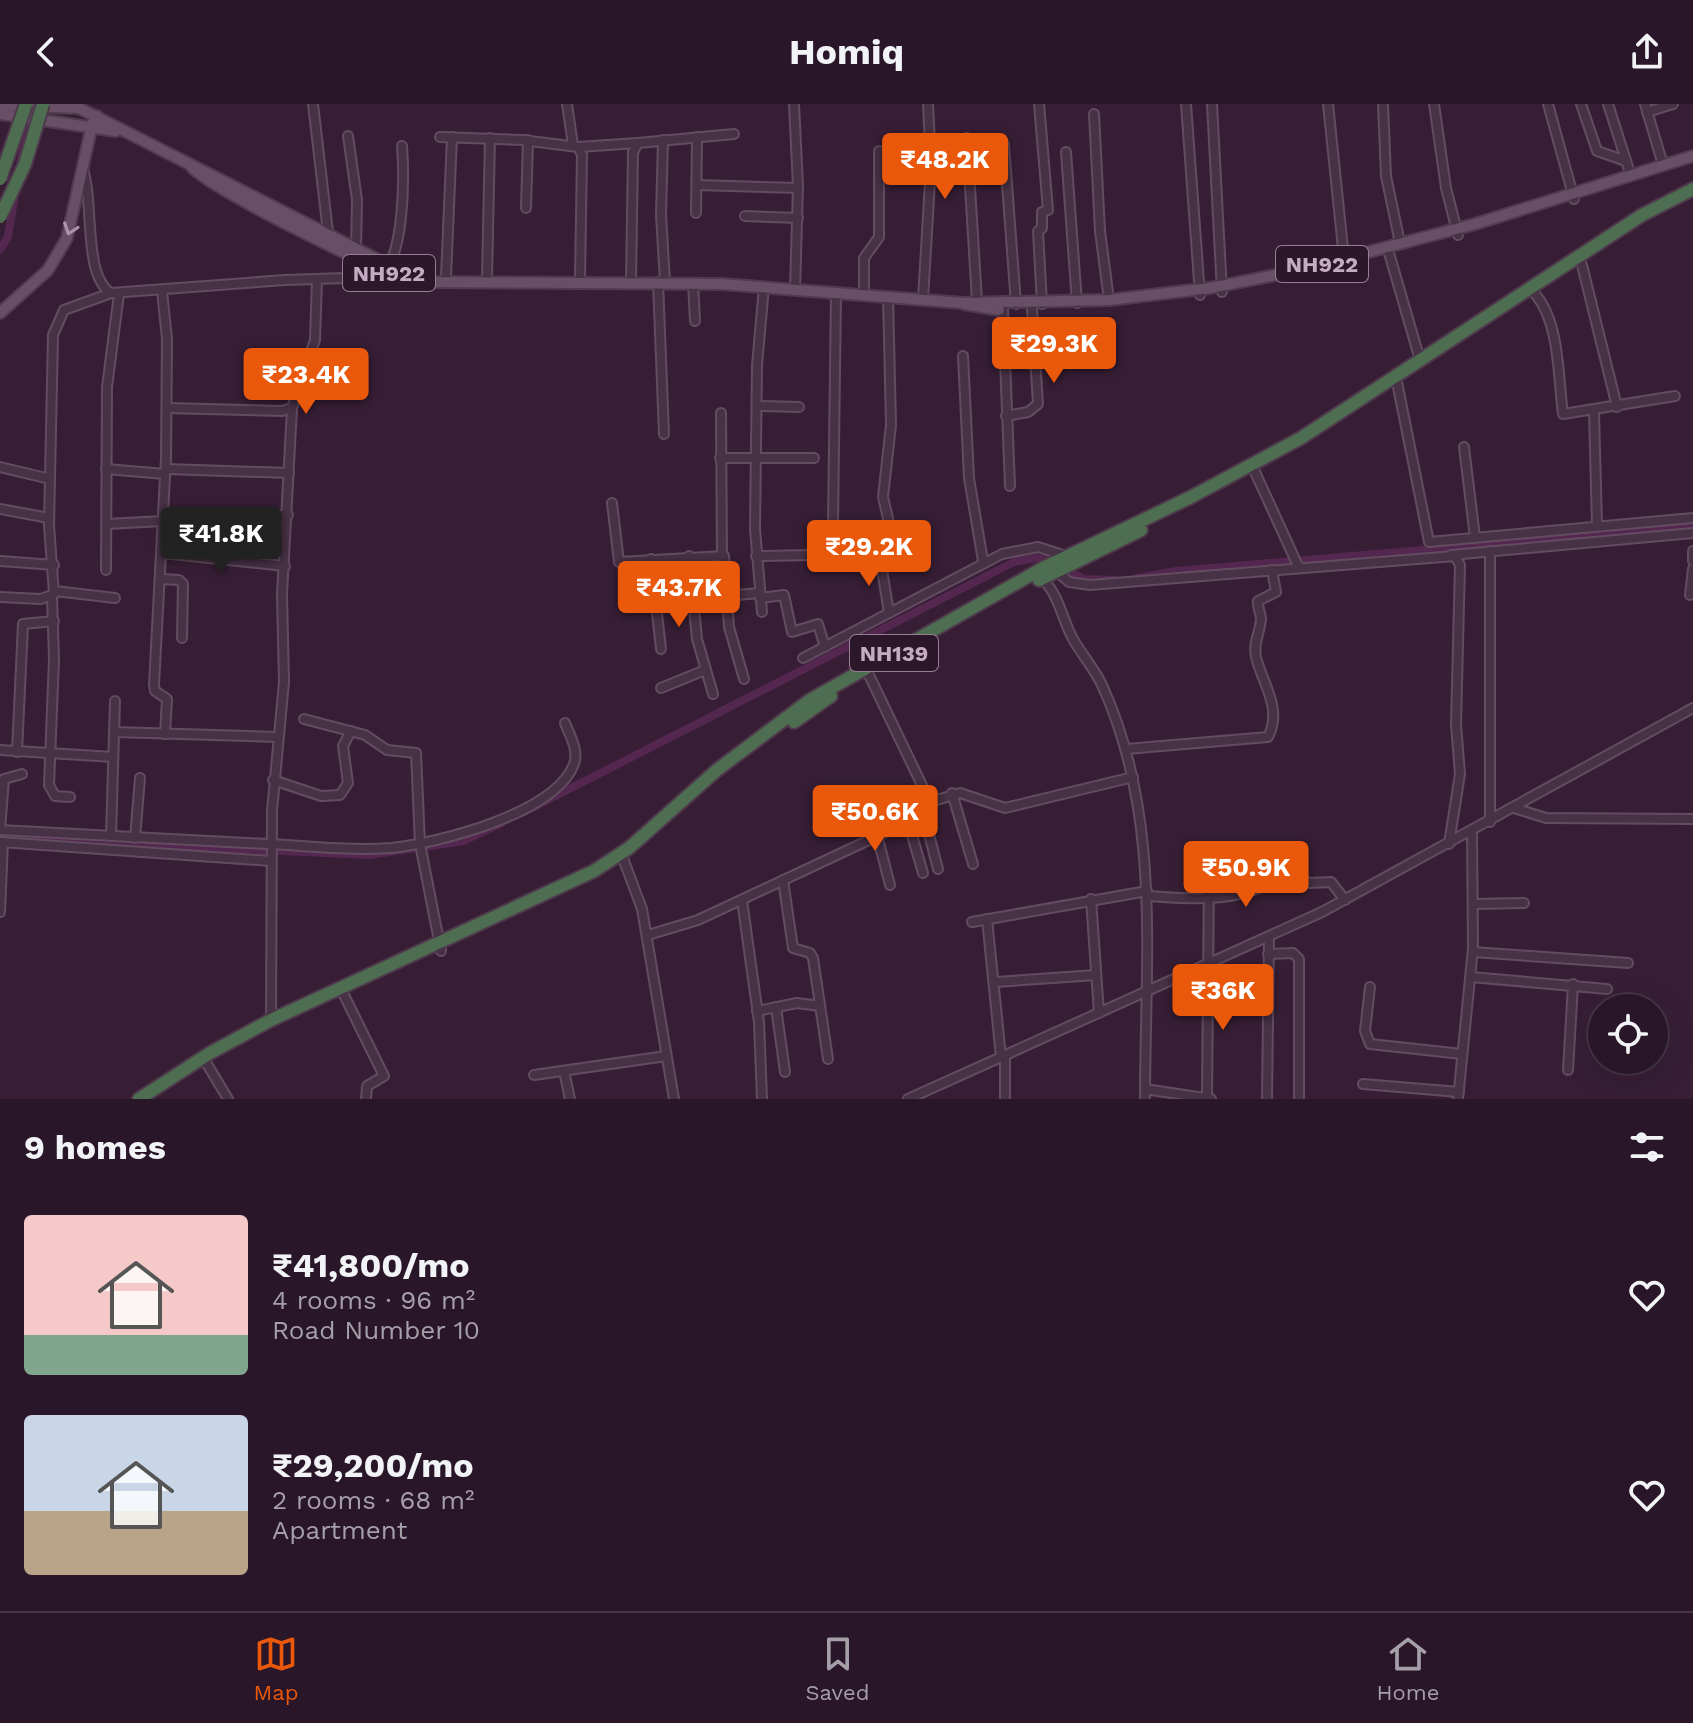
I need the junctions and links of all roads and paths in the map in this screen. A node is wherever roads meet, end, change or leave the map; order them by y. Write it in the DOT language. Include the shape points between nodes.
graph roads {
  1 [pos="43,104"];
  2 [pos="313,104"];
  3 [pos="567,104"];
  4 [pos="794,104"];
  5 [pos="928,104"];
  6 [pos="1039,104"];
  7 [pos="1186,104"];
  8 [pos="1212,104"];
  9 [pos="1328,104"];
  10 [pos="1383,104"];
  11 [pos="1434,104"];
  12 [pos="1548,104"];
  13 [pos="1581,104"];
  14 [pos="1608,104"];
  15 [pos="1673,104"];
  16 [pos="0,105"];
  17 [pos="1646,108"];
  18 [pos="22,110"];
  19 [pos="0,114"];
  20 [pos="1094,114"];
  21 [pos="92,117"];
  22 [pos="734,134"];
  23 [pos="348,136"];
  24 [pos="440,137"];
  25 [pos="452,137"];
  26 [pos="697,137"];
  27 [pos="490,138"];
  28 [pos="967,138"];
  29 [pos="528,140"];
  30 [pos="663,140"];
  31 [pos="638,143"];
  32 [pos="1004,144"];
  33 [pos="402,146"];
  34 [pos="576,146"];
  35 [pos="879,151"];
  36 [pos="1066,152"];
  37 [pos="1693,156"];
  38 [pos="1626,161"];
  39 [pos="191,166"];
  40 [pos="1660,166"];
  41 [pos="82,167"];
  42 [pos="1630,173"];
  43 [pos="0,179"];
  44 [pos="697,185"];
  45 [pos="798,188"];
  46 [pos="1693,189"];
  47 [pos="1573,196"];
  48 [pos="526,208"];
  49 [pos="1656,211"];
  50 [pos="696,213"];
  51 [pos="745,216"];
  52 [pos="0,217"];
  53 [pos="798,218"];
  54 [pos="328,232"];
  55 [pos="1457,232"];
  56 [pos="1400,243"];
  57 [pos="356,248"];
  58 [pos="1389,253"];
  59 [pos="1344,258"];
  60 [pos="1582,265"];
  61 [pos="388,270"];
  62 [pos="446,277"];
  63 [pos="487,278"];
  64 [pos="580,278"];
  65 [pos="317,279"];
  66 [pos="613,282"];
  67 [pos="631,282"];
  68 [pos="662,282"];
  69 [pos="693,283"];
  70 [pos="764,287"];
  71 [pos="1222,289"];
  72 [pos="795,290"];
  73 [pos="162,291"];
  74 [pos="1199,292"];
  75 [pos="836,293"];
  76 [pos="115,294"];
  77 [pos="864,295"];
  78 [pos="1536,295"];
  79 [pos="888,296"];
  80 [pos="923,299"];
  81 [pos="1109,300"];
  82 [pos="977,301"];
  83 [pos="963,303"];
  84 [pos="1077,303"];
  85 [pos="1016,304"];
  86 [pos="1037,307"];
  87 [pos="1003,310"];
  88 [pos="0,313"];
  89 [pos="695,321"];
  90 [pos="963,356"];
  91 [pos="1420,360"];
  92 [pos="1397,381"];
  93 [pos="1675,396"];
  94 [pos="757,406"];
  95 [pos="799,407"];
  96 [pos="1617,407"];
  97 [pos="167,408"];
  98 [pos="292,408"];
  99 [pos="1594,412"];
  100 [pos="721,413"];
  101 [pos="1006,416"];
  102 [pos="664,434"];
  103 [pos="1464,447"];
  104 [pos="1279,454"];
  105 [pos="720,458"];
  106 [pos="814,458"];
  107 [pos="757,459"];
  108 [pos="0,467"];
  109 [pos="106,469"];
  110 [pos="166,472"];
  111 [pos="1255,472"];
  112 [pos="289,473"];
  113 [pos="50,479"];
  114 [pos="1010,486"];
  115 [pos="612,503"];
  116 [pos="0,509"];
  117 [pos="288,515"];
  118 [pos="163,517"];
  119 [pos="49,518"];
  120 [pos="1693,518"];
  121 [pos="107,524"];
  122 [pos="833,525"];
  123 [pos="1597,525"];
  124 [pos="890,527"];
  125 [pos="1693,533"];
  126 [pos="1475,537"];
  127 [pos="1429,542"];
  128 [pos="1490,551"];
  129 [pos="1693,551"];
  130 [pos="161,553"];
  131 [pos="813,555"];
  132 [pos="1450,555"];
  133 [pos="689,556"];
  134 [pos="756,556"];
  135 [pos="1066,556"];
  136 [pos="1430,556"];
  137 [pos="722,557"];
  138 [pos="880,557"];
  139 [pos="651,559"];
  140 [pos="0,561"];
  141 [pos="983,561"];
  142 [pos="1693,561"];
  143 [pos="54,565"];
  144 [pos="1298,565"];
  145 [pos="285,566"];
  146 [pos="1693,569"];
  147 [pos="106,570"];
  148 [pos="1272,570"];
  149 [pos="1056,571"];
  150 [pos="1039,575"];
  151 [pos="160,579"];
  152 [pos="54,594"];
  153 [pos="760,595"];
  154 [pos="1690,595"];
  155 [pos="726,596"];
  156 [pos="0,597"];
  157 [pos="115,598"];
  158 [pos="762,612"];
  159 [pos="889,613"];
  160 [pos="54,621"];
  161 [pos="182,638"];
  162 [pos="825,647"];
  163 [pos="661,649"];
  164 [pos="803,658"];
  165 [pos="705,670"];
  166 [pos="869,675"];
  167 [pos="744,679"];
  168 [pos="661,688"];
  169 [pos="713,694"];
  170 [pos="115,701"];
  171 [pos="1693,708"];
  172 [pos="304,719"];
  173 [pos="565,723"];
  174 [pos="351,731"];
  175 [pos="114,732"];
  176 [pos="165,734"];
  177 [pos="277,737"];
  178 [pos="1126,749"];
  179 [pos="0,750"];
  180 [pos="17,752"];
  181 [pos="50,754"];
  182 [pos="113,757"];
  183 [pos="22,774"];
  184 [pos="1133,777"];
  185 [pos="140,778"];
  186 [pos="273,780"];
  187 [pos="952,793"];
  188 [pos="70,797"];
  189 [pos="930,802"];
  190 [pos="1514,808"];
  191 [pos="924,815"];
  192 [pos="1693,819"];
  193 [pos="908,822"];
  194 [pos="1490,822"];
  195 [pos="0,830"];
  196 [pos="1472,832"];
  197 [pos="877,835"];
  198 [pos="111,836"];
  199 [pos="34,838"];
  200 [pos="135,838"];
  201 [pos="2,842"];
  202 [pos="272,844"];
  203 [pos="420,844"];
  204 [pos="1449,844"];
  205 [pos="623,857"];
  206 [pos="271,861"];
  207 [pos="973,864"];
  208 [pos="938,869"];
  209 [pos="923,873"];
  210 [pos="1209,876"];
  211 [pos="783,880"];
  212 [pos="890,885"];
  213 [pos="1147,893"];
  214 [pos="1209,898"];
  215 [pos="1091,899"];
  216 [pos="742,900"];
  217 [pos="1345,900"];
  218 [pos="1524,903"];
  219 [pos="1473,904"];
  220 [pos="0,912"];
  221 [pos="987,919"];
  222 [pos="972,922"];
  223 [pos="648,935"];
  224 [pos="1269,938"];
  225 [pos="440,948"];
  226 [pos="1473,952"];
  227 [pos="1268,954"];
  228 [pos="1628,963"];
  229 [pos="1207,966"];
  230 [pos="1096,975"];
  231 [pos="1471,977"];
  232 [pos="996,982"];
  233 [pos="1573,984"];
  234 [pos="1370,987"];
  235 [pos="1607,989"];
  236 [pos="343,993"];
  237 [pos="1145,993"];
  238 [pos="820,1006"];
  239 [pos="776,1007"];
  240 [pos="757,1011"];
  241 [pos="1099,1013"];
  242 [pos="271,1020"];
  243 [pos="1462,1054"];
  244 [pos="666,1056"];
  245 [pos="1003,1056"];
  246 [pos="828,1059"];
  247 [pos="207,1064"];
  248 [pos="1568,1070"];
  249 [pos="564,1071"];
  250 [pos="785,1072"];
  251 [pos="534,1075"];
  252 [pos="1363,1084"];
  253 [pos="1414,1088"];
  254 [pos="1145,1094"];
  255 [pos="1458,1096"];
  256 [pos="139,1099"];
  257 [pos="149,1099"];
  258 [pos="228,1099"];
  259 [pos="366,1099"];
  260 [pos="570,1099"];
  261 [pos="674,1099"];
  262 [pos="762,1099"];
  263 [pos="908,1099"];
  264 [pos="1005,1099"];
  265 [pos="1209,1099"];
  266 [pos="1267,1099"];
  267 [pos="1299,1099"];
  268 [pos="1414,1099"];
  1 -- 52 [label="highway, bridge" via="25,164"];
  2 -- 54 [label="street"];
  3 -- 34 [label="street"];
  4 -- 45 [label="street"];
  5 -- 80 [label="street" via="931,165"];
  6 -- 86 [label="street" via="1048,210 1042,212 1038,231"];
  7 -- 74 [label="street"];
  8 -- 71 [label="street"];
  9 -- 59 [label="street"];
  10 -- 56 [label="street" via="1386,176"];
  11 -- 55 [label="street"];
  12 -- 47 [label="street"];
  13 -- 38 [label="street" via="1597,151"];
  14 -- 38 [label="street"];
  15 -- 17 [label="street"];
  16 -- 18 [label="main road"];
  17 -- 40 [label="street"];
  18 -- 19 [label="main road"];
  18 -- 21 [label="main road, bridge"];
  18 -- 21 [label="main road, bridge" via="79,108"];
  18 -- 43 [label="highway, bridge"];
  20 -- 81 [label="street"];
  21 -- 39 [label="main road"];
  21 -- 41 [label="main road"];
  22 -- 26 [label="street"];
  23 -- 57 [label="street" via="357,200"];
  24 -- 25 [label="street"];
  25 -- 27 [label="street"];
  25 -- 62 [label="street"];
  26 -- 30 [label="street"];
  26 -- 44 [label="street"];
  27 -- 29 [label="street"];
  27 -- 63 [label="street"];
  28 -- 82 [label="street"];
  29 -- 34 [label="street"];
  29 -- 48 [label="street"];
  30 -- 31 [label="street"];
  30 -- 68 [label="street"];
  31 -- 34 [label="street"];
  31 -- 67 [label="street" via="633,152"];
  32 -- 85 [label="street"];
  33 -- 61 [label="street" via="403,198"];
  34 -- 64 [label="street" via="582,155"];
  35 -- 77 [label="street" via="879,237 864,258"];
  36 -- 84 [label="street"];
  37 -- 40 [label="main road"];
  38 -- 42 [label="street"];
  39 -- 54 [label="main road"];
  39 -- 61 [label="main road, NH922" via="216,185"];
  40 -- 42 [label="main road"];
  40 -- 47 [label="main road"];
  41 -- 76 [label="street" via="89,188 95,269 102,286"];
  41 -- 88 [label="main road, one-way" via="67,238 48,270"];
  42 -- 47 [label="main road"];
  44 -- 45 [label="street"];
  44 -- 50 [label="street"];
  45 -- 53 [label="street"];
  46 -- 49 [label="highway, NH139"];
  47 -- 55 [label="main road"];
  49 -- 60 [label="highway, NH139"];
  49 -- 91 [label="highway, NH139" via="1642,215"];
  51 -- 53 [label="street"];
  53 -- 72 [label="street"];
  54 -- 57 [label="main road"];
  55 -- 56 [label="main road, NH922"];
  55 -- 58 [label="main road"];
  56 -- 59 [label="main road, NH922"];
  57 -- 61 [label="main road"];
  58 -- 71 [label="main road" via="1298,277"];
  58 -- 91 [label="street"];
  59 -- 71 [label="main road, NH922"];
  60 -- 78 [label="highway, NH139"];
  60 -- 96 [label="street"];
  61 -- 62 [label="main road"];
  61 -- 65 [label="street" via="375,277"];
  61 -- 66 [label="main road, NH922" via="425,283"];
  62 -- 63 [label="main road"];
  63 -- 64 [label="main road"];
  64 -- 66 [label="main road"];
  65 -- 73 [label="street"];
  65 -- 98 [label="street" via="315,340"];
  66 -- 67 [label="main road, NH922"];
  67 -- 68 [label="main road, NH922"];
  68 -- 69 [label="main road, NH922"];
  68 -- 102 [label="street"];
  69 -- 70 [label="main road, NH922"];
  69 -- 89 [label="street"];
  70 -- 72 [label="main road, NH922"];
  70 -- 94 [label="street"];
  71 -- 74 [label="main road"];
  72 -- 75 [label="main road, NH922"];
  73 -- 76 [label="street"];
  73 -- 97 [label="street"];
  74 -- 81 [label="main road"];
  74 -- 86 [label="main road" via="1110,307"];
  75 -- 77 [label="main road, NH922"];
  75 -- 122 [label="street"];
  76 -- 109 [label="street"];
  76 -- 113 [label="street" via="64,310 55,324"];
  77 -- 79 [label="main road, NH922"];
  78 -- 92 [label="highway, NH139"];
  78 -- 99 [label="street" via="1545,306 1563,414"];
  79 -- 80 [label="main road, NH922"];
  79 -- 124 [label="street" via="891,425 883,497"];
  80 -- 83 [label="main road, NH922"];
  81 -- 84 [label="main road"];
  82 -- 83 [label="main road"];
  82 -- 85 [label="main road"];
  83 -- 87 [label="main road" via="974,309"];
  84 -- 86 [label="main road"];
  85 -- 86 [label="main road"];
  86 -- 87 [label="main road"];
  86 -- 101 [label="street" via="1038,404"];
  87 -- 101 [label="street"];
  90 -- 141 [label="street" via="967,466"];
  91 -- 92 [label="highway, NH139"];
  92 -- 104 [label="highway, NH139"];
  92 -- 127 [label="street"];
  93 -- 96 [label="street"];
  94 -- 95 [label="street"];
  94 -- 107 [label="street"];
  96 -- 99 [label="street"];
  97 -- 98 [label="street"];
  97 -- 110 [label="street"];
  98 -- 112 [label="street"];
  99 -- 123 [label="street"];
  100 -- 105 [label="street"];
  101 -- 114 [label="street"];
  103 -- 126 [label="street"];
  104 -- 111 [label="highway, NH139"];
  104 -- 135 [label="highway, NH139"];
  105 -- 107 [label="street"];
  105 -- 137 [label="street"];
  106 -- 107 [label="street"];
  107 -- 134 [label="street"];
  108 -- 113 [label="street"];
  109 -- 110 [label="street"];
  109 -- 121 [label="street"];
  110 -- 112 [label="street"];
  110 -- 118 [label="street"];
  111 -- 144 [label="street"];
  111 -- 149 [label="highway, NH139"];
  112 -- 117 [label="street"];
  113 -- 119 [label="street"];
  115 -- 139 [label="street" via="617,560"];
  116 -- 119 [label="street"];
  117 -- 118 [label="street"];
  117 -- 145 [label="street"];
  118 -- 121 [label="street"];
  118 -- 130 [label="street"];
  119 -- 143 [label="street"];
  120 -- 123 [label="street"];
  121 -- 147 [label="street"];
  123 -- 126 [label="street"];
  125 -- 128 [label="street"];
  126 -- 127 [label="street"];
  127 -- 136 [label="street"];
  128 -- 132 [label="street"];
  128 -- 194 [label="street"];
  129 -- 142 [label="street"];
  130 -- 145 [label="street"];
  130 -- 151 [label="street"];
  131 -- 134 [label="street"];
  132 -- 136 [label="street"];
  132 -- 204 [label="street" via="1460,565 1460,764"];
  133 -- 137 [label="street"];
  133 -- 139 [label="street"];
  133 -- 165 [label="street"];
  134 -- 153 [label="street"];
  135 -- 141 [label="street" via="1028,548"];
  135 -- 150 [label="highway, NH139"];
  136 -- 144 [label="street"];
  137 -- 155 [label="street"];
  138 -- 159 [label="street"];
  139 -- 163 [label="street"];
  140 -- 143 [label="street"];
  141 -- 159 [label="street"];
  143 -- 152 [label="street"];
  144 -- 148 [label="street"];
  145 -- 177 [label="street" via="284,682"];
  146 -- 154 [label="street"];
  148 -- 149 [label="street" via="1090,585 1069,582"];
  148 -- 178 [label="street" via="1276,592 1258,601 1261,619 1255,640 1269,688 1268,737"];
  149 -- 150 [label="highway, NH139"];
  150 -- 166 [label="highway, NH139"];
  150 -- 178 [label="street" via="1052,587 1071,634 1102,685"];
  150 -- 205 [label="highway, NH139" via="810,700 717,770"];
  151 -- 161 [label="street" via="183,584"];
  151 -- 176 [label="street" via="154,685 167,699"];
  152 -- 156 [label="street"];
  152 -- 157 [label="street"];
  152 -- 160 [label="street"];
  153 -- 155 [label="street"];
  153 -- 158 [label="street"];
  153 -- 162 [label="street" via="784,595 792,632 818,624"];
  155 -- 167 [label="street"];
  159 -- 162 [label="street"];
  160 -- 180 [label="street" via="23,624"];
  160 -- 181 [label="street"];
  162 -- 164 [label="street"];
  165 -- 168 [label="street"];
  165 -- 169 [label="street"];
  166 -- 189 [label="street"];
  166 -- 205 [label="highway, NH139" via="780,732"];
  170 -- 175 [label="street"];
  171 -- 190 [label="street"];
  172 -- 174 [label="street"];
  173 -- 203 [label="street" via="575,756 554,788 476,830"];
  174 -- 186 [label="street" via="343,746 348,783 340,795 321,796"];
  174 -- 203 [label="street" via="371,737 387,750 416,753"];
  175 -- 176 [label="street"];
  175 -- 182 [label="street"];
  176 -- 177 [label="street"];
  177 -- 186 [label="street"];
  178 -- 184 [label="street"];
  179 -- 180 [label="street"];
  180 -- 181 [label="street"];
  181 -- 182 [label="street"];
  181 -- 188 [label="street" via="50,790 55,796"];
  182 -- 198 [label="street"];
  183 -- 195 [label="street" via="4,779"];
  184 -- 187 [label="street" via="1005,808"];
  184 -- 213 [label="street"];
  185 -- 200 [label="street"];
  186 -- 202 [label="street"];
  187 -- 189 [label="street"];
  187 -- 207 [label="street"];
  189 -- 191 [label="street" via="931,811"];
  190 -- 192 [label="street" via="1546,818"];
  190 -- 194 [label="street"];
  191 -- 193 [label="street"];
  191 -- 208 [label="street"];
  193 -- 197 [label="street"];
  193 -- 209 [label="street"];
  194 -- 196 [label="street"];
  195 -- 199 [label="street"];
  196 -- 204 [label="street"];
  196 -- 219 [label="street"];
  197 -- 211 [label="street"];
  197 -- 212 [label="street"];
  198 -- 199 [label="street"];
  198 -- 200 [label="street"];
  199 -- 201 [label="street"];
  199 -- 206 [label="street"];
  200 -- 202 [label="street"];
  201 -- 220 [label="street"];
  202 -- 203 [label="street" via="359,849"];
  202 -- 206 [label="street"];
  203 -- 225 [label="street"];
  204 -- 217 [label="street"];
  205 -- 223 [label="street"];
  205 -- 225 [label="highway, NH139" via="567,894"];
  206 -- 242 [label="street"];
  210 -- 214 [label="street"];
  211 -- 216 [label="street"];
  211 -- 238 [label="street" via="793,948 812,955"];
  213 -- 214 [label="street"];
  213 -- 215 [label="street"];
  213 -- 237 [label="street"];
  214 -- 217 [label="street" via="1255,890 1286,871 1310,883 1331,882"];
  214 -- 229 [label="street"];
  215 -- 221 [label="street"];
  215 -- 230 [label="street"];
  216 -- 223 [label="street"];
  216 -- 240 [label="street"];
  217 -- 224 [label="street"];
  218 -- 219 [label="street"];
  219 -- 226 [label="street"];
  221 -- 222 [label="street"];
  221 -- 232 [label="street"];
  223 -- 244 [label="street"];
  224 -- 227 [label="street"];
  224 -- 229 [label="street"];
  225 -- 236 [label="highway, NH139"];
  225 -- 242 [label="highway, NH139"];
  226 -- 228 [label="street"];
  226 -- 231 [label="street"];
  227 -- 266 [label="street"];
  227 -- 267 [label="street" via="1293,953 1299,959"];
  229 -- 237 [label="street"];
  229 -- 265 [label="street"];
  230 -- 232 [label="street"];
  230 -- 241 [label="street"];
  231 -- 233 [label="street"];
  231 -- 243 [label="street"];
  232 -- 245 [label="street"];
  233 -- 235 [label="street"];
  233 -- 248 [label="street"];
  234 -- 243 [label="street" via="1365,1031 1370,1044"];
  236 -- 247 [label="highway, NH139"];
  236 -- 259 [label="street" via="384,1076 367,1086"];
  237 -- 241 [label="street"];
  237 -- 254 [label="street"];
  238 -- 239 [label="street"];
  238 -- 246 [label="street"];
  239 -- 240 [label="street"];
  239 -- 250 [label="street"];
  240 -- 262 [label="street"];
  241 -- 245 [label="street"];
  242 -- 256 [label="highway, NH139"];
  243 -- 255 [label="street"];
  244 -- 249 [label="street"];
  244 -- 261 [label="street"];
  245 -- 263 [label="street"];
  245 -- 264 [label="street"];
  247 -- 257 [label="highway, NH139"];
  247 -- 258 [label="street"];
  249 -- 251 [label="street"];
  249 -- 260 [label="street"];
  252 -- 253 [label="street"];
  253 -- 255 [label="street"];
  253 -- 268 [label="street"];
  254 -- 265 [label="street"];
}
